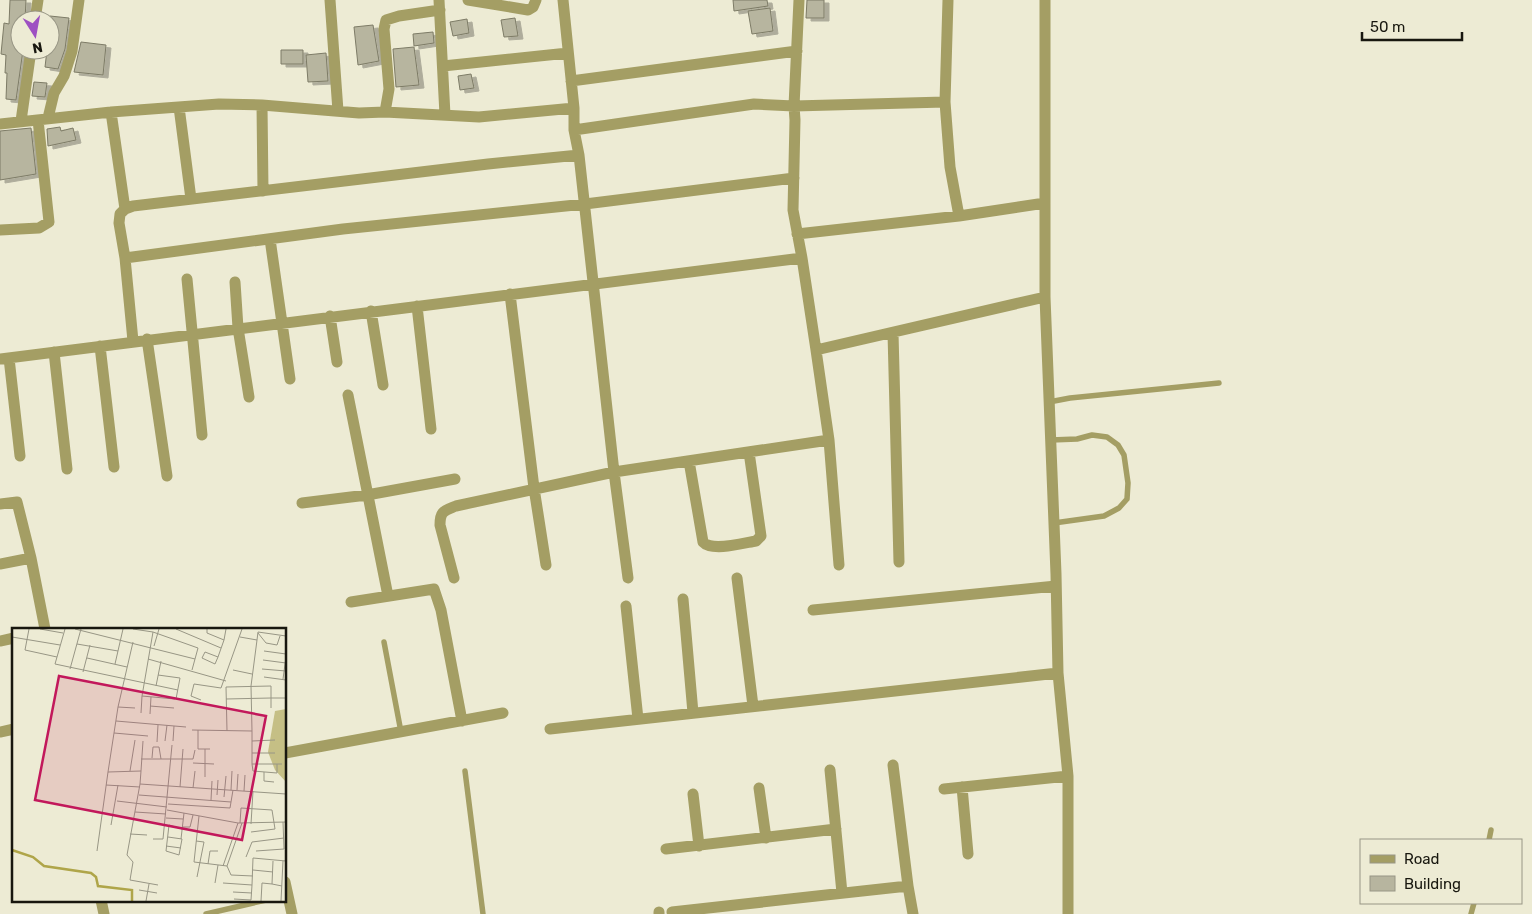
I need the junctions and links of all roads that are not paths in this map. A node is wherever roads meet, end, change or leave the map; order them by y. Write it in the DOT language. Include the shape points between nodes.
graph roads {
  1 [pos="79,0"];
  2 [pos="330,0"];
  3 [pos="468,0"];
  4 [pos="536,0"];
  5 [pos="563,0"];
  6 [pos="799,0"];
  7 [pos="948,0"];
  8 [pos="1045,0"];
  9 [pos="440,5"];
  10 [pos="797,51"];
  11 [pos="568,53"];
  12 [pos="30,60"];
  13 [pos="443,66"];
  14 [pos="571,81"];
  15 [pos="945,102"];
  16 [pos="262,105"];
  17 [pos="794,106"];
  18 [pos="179,108"];
  19 [pos="574,108"];
  20 [pos="338,111"];
  21 [pos="111,112"];
  22 [pos="385,112"];
  23 [pos="445,115"];
  24 [pos="43,119"];
  25 [pos="21,122"];
  26 [pos="0,124"];
  27 [pos="574,130"];
  28 [pos="579,156"];
  29 [pos="794,178"];
  30 [pos="263,191"];
  31 [pos="191,199"];
  32 [pos="1045,203"];
  33 [pos="585,204"];
  34 [pos="125,209"];
  35 [pos="959,216"];
  36 [pos="0,230"];
  37 [pos="797,234"];
  38 [pos="270,239"];
  39 [pos="125,258"];
  40 [pos="802,258"];
  41 [pos="187,279"];
  42 [pos="235,282"];
  43 [pos="594,284"];
  44 [pos="510,294"];
  45 [pos="1045,297"];
  46 [pos="416,306"];
  47 [pos="372,311"];
  48 [pos="330,316"];
  49 [pos="282,322"];
  50 [pos="238,328"];
  51 [pos="893,333"];
  52 [pos="192,334"];
  53 [pos="147,340"];
  54 [pos="133,341"];
  55 [pos="100,346"];
  56 [pos="816,350"];
  57 [pos="54,352"];
  58 [pos="4,358"];
  59 [pos="337,362"];
  60 [pos="290,379"];
  61 [pos="1219,383"];
  62 [pos="383,386"];
  63 [pos="348,395"];
  64 [pos="249,397"];
  65 [pos="1049,402"];
  66 [pos="431,429"];
  67 [pos="202,435"];
  68 [pos="829,440"];
  69 [pos="1051,440"];
  70 [pos="750,452"];
  71 [pos="20,456"];
  72 [pos="689,461"];
  73 [pos="114,467"];
  74 [pos="67,469"];
  75 [pos="614,472"];
  76 [pos="167,476"];
  77 [pos="455,479"];
  78 [pos="534,488"];
  79 [pos="367,495"];
  80 [pos="302,503"];
  81 [pos="0,504"];
  82 [pos="1054,523"];
  83 [pos="31,558"];
  84 [pos="899,562"];
  85 [pos="0,564"];
  86 [pos="546,565"];
  87 [pos="839,565"];
  88 [pos="454,578"];
  89 [pos="628,578"];
  90 [pos="737,578"];
  91 [pos="1056,586"];
  92 [pos="388,596"];
  93 [pos="683,599"];
  94 [pos="351,602"];
  95 [pos="626,606"];
  96 [pos="812,610"];
  97 [pos="45,628"];
  98 [pos="384,642"];
  99 [pos="1058,673"];
  100 [pos="754,706"];
  101 [pos="503,713"];
  102 [pos="693,713"];
  103 [pos="638,719"];
  104 [pos="462,721"];
  105 [pos="550,729"];
  106 [pos="401,732"];
  107 [pos="286,753"];
  108 [pos="894,765"];
  109 [pos="830,770"];
  110 [pos="465,771"];
  111 [pos="1068,776"];
  112 [pos="962,787"];
  113 [pos="759,788"];
  114 [pos="944,789"];
  115 [pos="693,794"];
  116 [pos="836,830"];
  117 [pos="1491,830"];
  118 [pos="766,838"];
  119 [pos="1489,839"];
  120 [pos="699,846"];
  121 [pos="666,849"];
  122 [pos="968,854"];
  123 [pos="908,886"];
  124 [pos="842,893"];
  125 [pos="286,896"];
  126 [pos="257,902"];
  127 [pos="672,912"];
  128 [pos="206,914"];
  129 [pos="292,914"];
  130 [pos="483,914"];
  131 [pos="913,914"];
  132 [pos="1068,914"];
  1 -- 24 [label="street" via="72,50 64,76"];
  2 -- 20 [label="street"];
  3 -- 4 [label="street" via="528,10"];
  5 -- 11 [label="street"];
  6 -- 10 [label="street"];
  7 -- 15 [label="street"];
  8 -- 32 [label="street"];
  9 -- 13 [label="street"];
  9 -- 22 [label="street" via="386,20 389,89"];
  10 -- 14 [label="street"];
  10 -- 17 [label="street"];
  11 -- 13 [label="street"];
  11 -- 14 [label="street"];
  12 -- 25 [label="street"];
  13 -- 23 [label="street"];
  14 -- 19 [label="street"];
  15 -- 17 [label="street"];
  15 -- 35 [label="street" via="950,166"];
  16 -- 18 [label="street" via="219,104"];
  16 -- 20 [label="street"];
  16 -- 30 [label="street"];
  17 -- 27 [label="street" via="754,104"];
  17 -- 29 [label="street"];
  18 -- 21 [label="street"];
  18 -- 31 [label="street"];
  19 -- 23 [label="street" via="479,117"];
  19 -- 27 [label="street"];
  20 -- 22 [label="street"];
  21 -- 24 [label="street"];
  21 -- 34 [label="street"];
  22 -- 23 [label="street"];
  24 -- 25 [label="street"];
  24 -- 36 [label="street" via="49,222 39,228"];
  25 -- 26 [label="street"];
  27 -- 28 [label="street"];
  28 -- 30 [label="street"];
  28 -- 33 [label="street"];
  29 -- 33 [label="street"];
  29 -- 37 [label="street" via="793,210"];
  30 -- 31 [label="street"];
  31 -- 34 [label="street"];
  32 -- 35 [label="street"];
  32 -- 45 [label="street"];
  33 -- 38 [label="street"];
  33 -- 43 [label="street"];
  34 -- 39 [label="street" via="119,222"];
  35 -- 37 [label="street"];
  37 -- 40 [label="street"];
  38 -- 39 [label="street"];
  38 -- 49 [label="street"];
  39 -- 54 [label="street"];
  40 -- 43 [label="street"];
  40 -- 56 [label="street"];
  41 -- 52 [label="street"];
  42 -- 50 [label="street"];
  43 -- 44 [label="street"];
  43 -- 75 [label="street"];
  44 -- 46 [label="street"];
  44 -- 78 [label="street"];
  45 -- 51 [label="street"];
  45 -- 65 [label="street"];
  46 -- 47 [label="street"];
  46 -- 66 [label="street"];
  47 -- 48 [label="street"];
  47 -- 62 [label="street"];
  48 -- 49 [label="street"];
  48 -- 59 [label="street"];
  49 -- 50 [label="street"];
  49 -- 60 [label="street"];
  50 -- 52 [label="street"];
  50 -- 64 [label="street"];
  51 -- 56 [label="street"];
  51 -- 84 [label="street"];
  52 -- 53 [label="street"];
  52 -- 67 [label="street"];
  53 -- 54 [label="street"];
  53 -- 76 [label="street"];
  54 -- 55 [label="street"];
  55 -- 57 [label="street"];
  55 -- 73 [label="street"];
  56 -- 68 [label="street"];
  57 -- 58 [label="street"];
  57 -- 74 [label="street"];
  58 -- 71 [label="street"];
  61 -- 65 [label="lane"];
  63 -- 79 [label="street"];
  65 -- 69 [label="street"];
  68 -- 70 [label="street"];
  68 -- 87 [label="street"];
  69 -- 82 [label="street"];
  69 -- 82 [label="lane" via="1092,435 1107,437 1118,445 1124,455 1128,483 1127,499 1119,508 1104,516"];
  70 -- 72 [label="street"];
  70 -- 72 [label="street" via="761,536 756,541 715,547 703,542"];
  72 -- 75 [label="street"];
  75 -- 78 [label="street"];
  75 -- 89 [label="street"];
  77 -- 79 [label="street"];
  78 -- 86 [label="street"];
  78 -- 88 [label="street" via="443,512 440,525"];
  79 -- 80 [label="street"];
  79 -- 92 [label="street"];
  81 -- 83 [label="street" via="17,502"];
  82 -- 91 [label="street"];
  83 -- 85 [label="street"];
  83 -- 97 [label="street"];
  90 -- 100 [label="street"];
  91 -- 96 [label="street"];
  91 -- 99 [label="street"];
  92 -- 94 [label="street"];
  92 -- 104 [label="street" via="434,589"];
  93 -- 102 [label="street"];
  95 -- 103 [label="street"];
  98 -- 106 [label="lane"];
  99 -- 100 [label="street"];
  99 -- 111 [label="street"];
  100 -- 102 [label="street"];
  101 -- 104 [label="street"];
  102 -- 103 [label="street"];
  103 -- 105 [label="street"];
  104 -- 106 [label="street"];
  106 -- 107 [label="street"];
  108 -- 123 [label="street"];
  109 -- 116 [label="street"];
  110 -- 130 [label="lane"];
  111 -- 112 [label="street"];
  111 -- 132 [label="street"];
  112 -- 114 [label="street"];
  112 -- 122 [label="street"];
  113 -- 118 [label="street"];
  115 -- 120 [label="street"];
  116 -- 118 [label="street"];
  116 -- 124 [label="street"];
  117 -- 119 [label="lane"];
  118 -- 120 [label="street"];
  120 -- 121 [label="street"];
  123 -- 124 [label="street"];
  123 -- 131 [label="street"];
  124 -- 127 [label="street"];
  125 -- 129 [label="street"];
  126 -- 128 [label="lane"];
}
